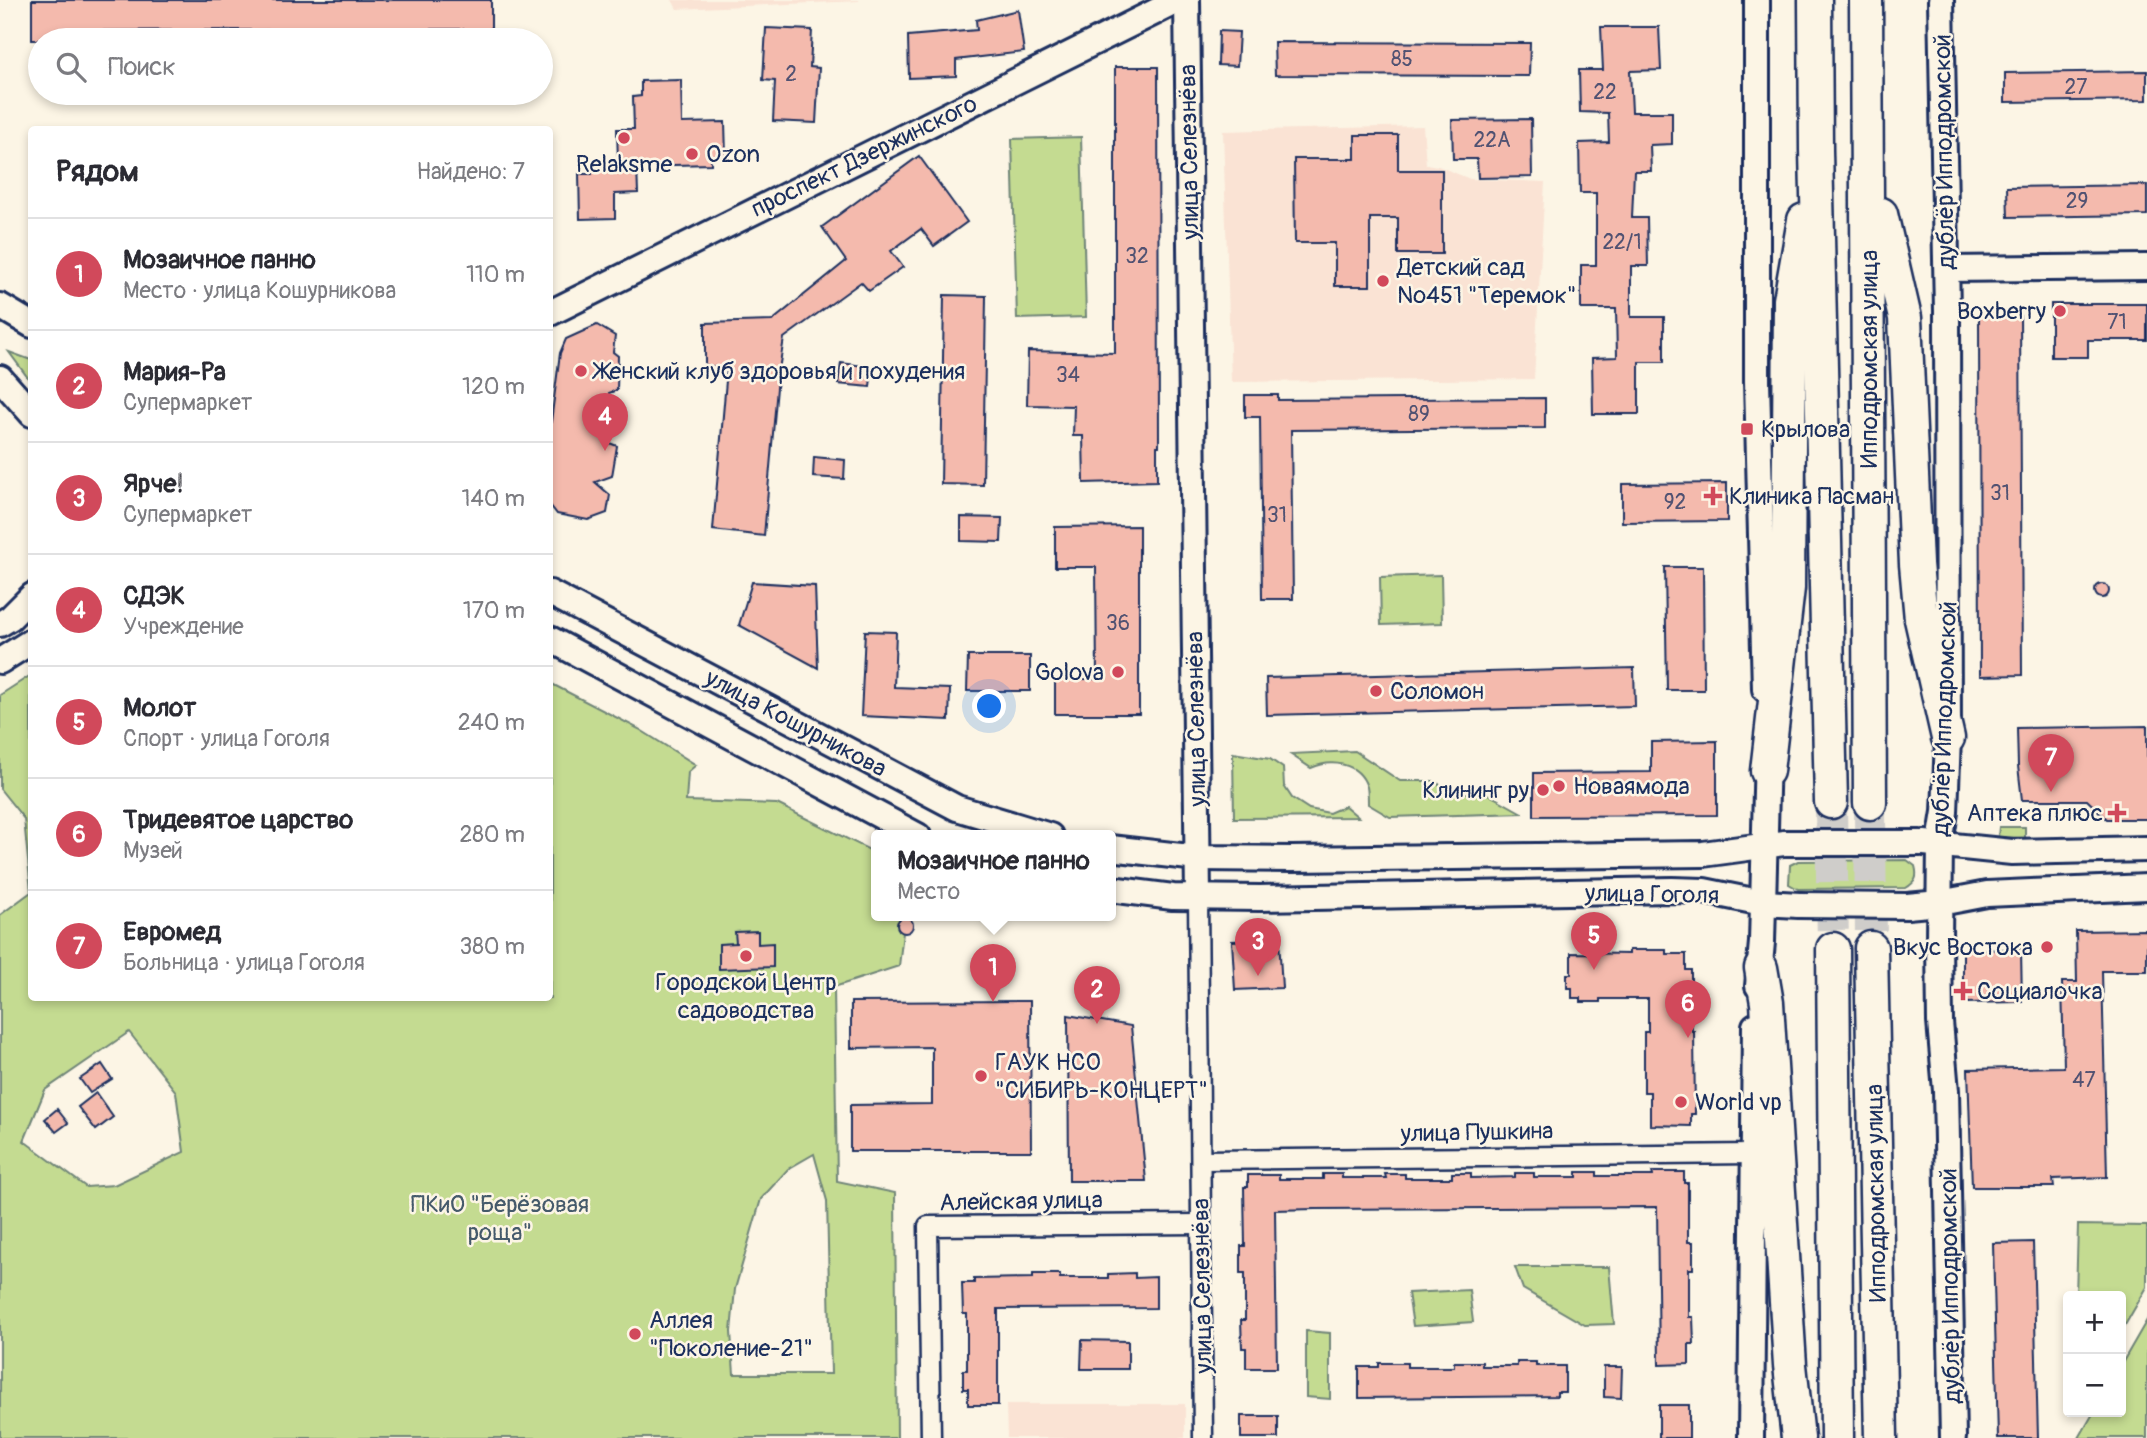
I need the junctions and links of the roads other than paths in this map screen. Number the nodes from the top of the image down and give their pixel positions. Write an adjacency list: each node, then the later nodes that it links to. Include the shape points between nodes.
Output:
1 (1179, 0): 12 (street, проспект Дзержинского)
2 (1186, 0): 32 (street, улица Селезнёва)
3 (1757, 0): 23 (street, via 1757,381)
4 (1815, 0): 7 (highway, Ипподромская улица)
5 (1866, 0): 8 (highway, Ипподромская улица)
6 (1941, 0): 10 (street, дублёр Ипподромской)
7 (1816, 150): 23 (highway, via 1790,300 1788,588); 24 (highway, Ипподромская улица)
8 (1868, 161): 22 (highway, via 1905,318 1921,620); 25 (highway, Ипподромская улица)
9 (2147, 267): 10 (street)
10 (1947, 269): 22 (street, дублёр Ипподромской)
11 (0, 306): 13 (street)
12 (553, 312)
13 (28, 323)
14 (0, 378): 15 (street)
15 (28, 410)
16 (553, 595): 27 (street, улица Кошурникова, via 957,808)
17 (28, 600): 18 (street)
18 (0, 624)
19 (553, 641): 26 (street, улица Кошурникова)
20 (28, 644): 21 (street)
21 (0, 661)
22 (1948, 738): 28 (street, дублёр Ипподромской, via 1945,812)
23 (1767, 771): 29 (street)
24 (1831, 802)
25 (1870, 803)
26 (907, 830)
27 (1030, 830)
28 (1931, 843): 29 (street, улица Гоголя, bridge); 31 (street, улица Гоголя, via 2012,852); 37 (street, дублёр Ипподромской)
29 (1766, 846): 32 (street, улица Гоголя, via 1703,854); 36 (street)
30 (1116, 849): 32 (street)
31 (2147, 849)
32 (1198, 858): 35 (street, улица Селезнёва)
33 (2147, 887): 37 (street, улица Гоголя, via 1987,894)
34 (1116, 890): 35 (street)
35 (1198, 897): 36 (street, улица Гоголя, via 1672,890 1704,891); 42 (street, улица Селезнёва)
36 (1763, 903): 37 (street, улица Гоголя, bridge); 40 (street)
37 (1940, 903): 50 (street, дублёр Ипподромской)
38 (1871, 948): 49 (highway, Ипподромская улица)
39 (1833, 949): 48 (highway, Ипподромская улица)
40 (1762, 955): 41 (street, via 1756,1001); 47 (highway)
41 (1753, 1154): 42 (street, улица Пушкина); 46 (street)
42 (1202, 1160): 43 (street, улица Селезнёва)
43 (1200, 1224): 44 (street, Алейская улица, via 928,1226); 45 (street, улица Селезнёва)
44 (931, 1438)
45 (1203, 1438)
46 (1751, 1438)
47 (1798, 1438)
48 (1837, 1438)
49 (1881, 1438)
50 (1953, 1438)

